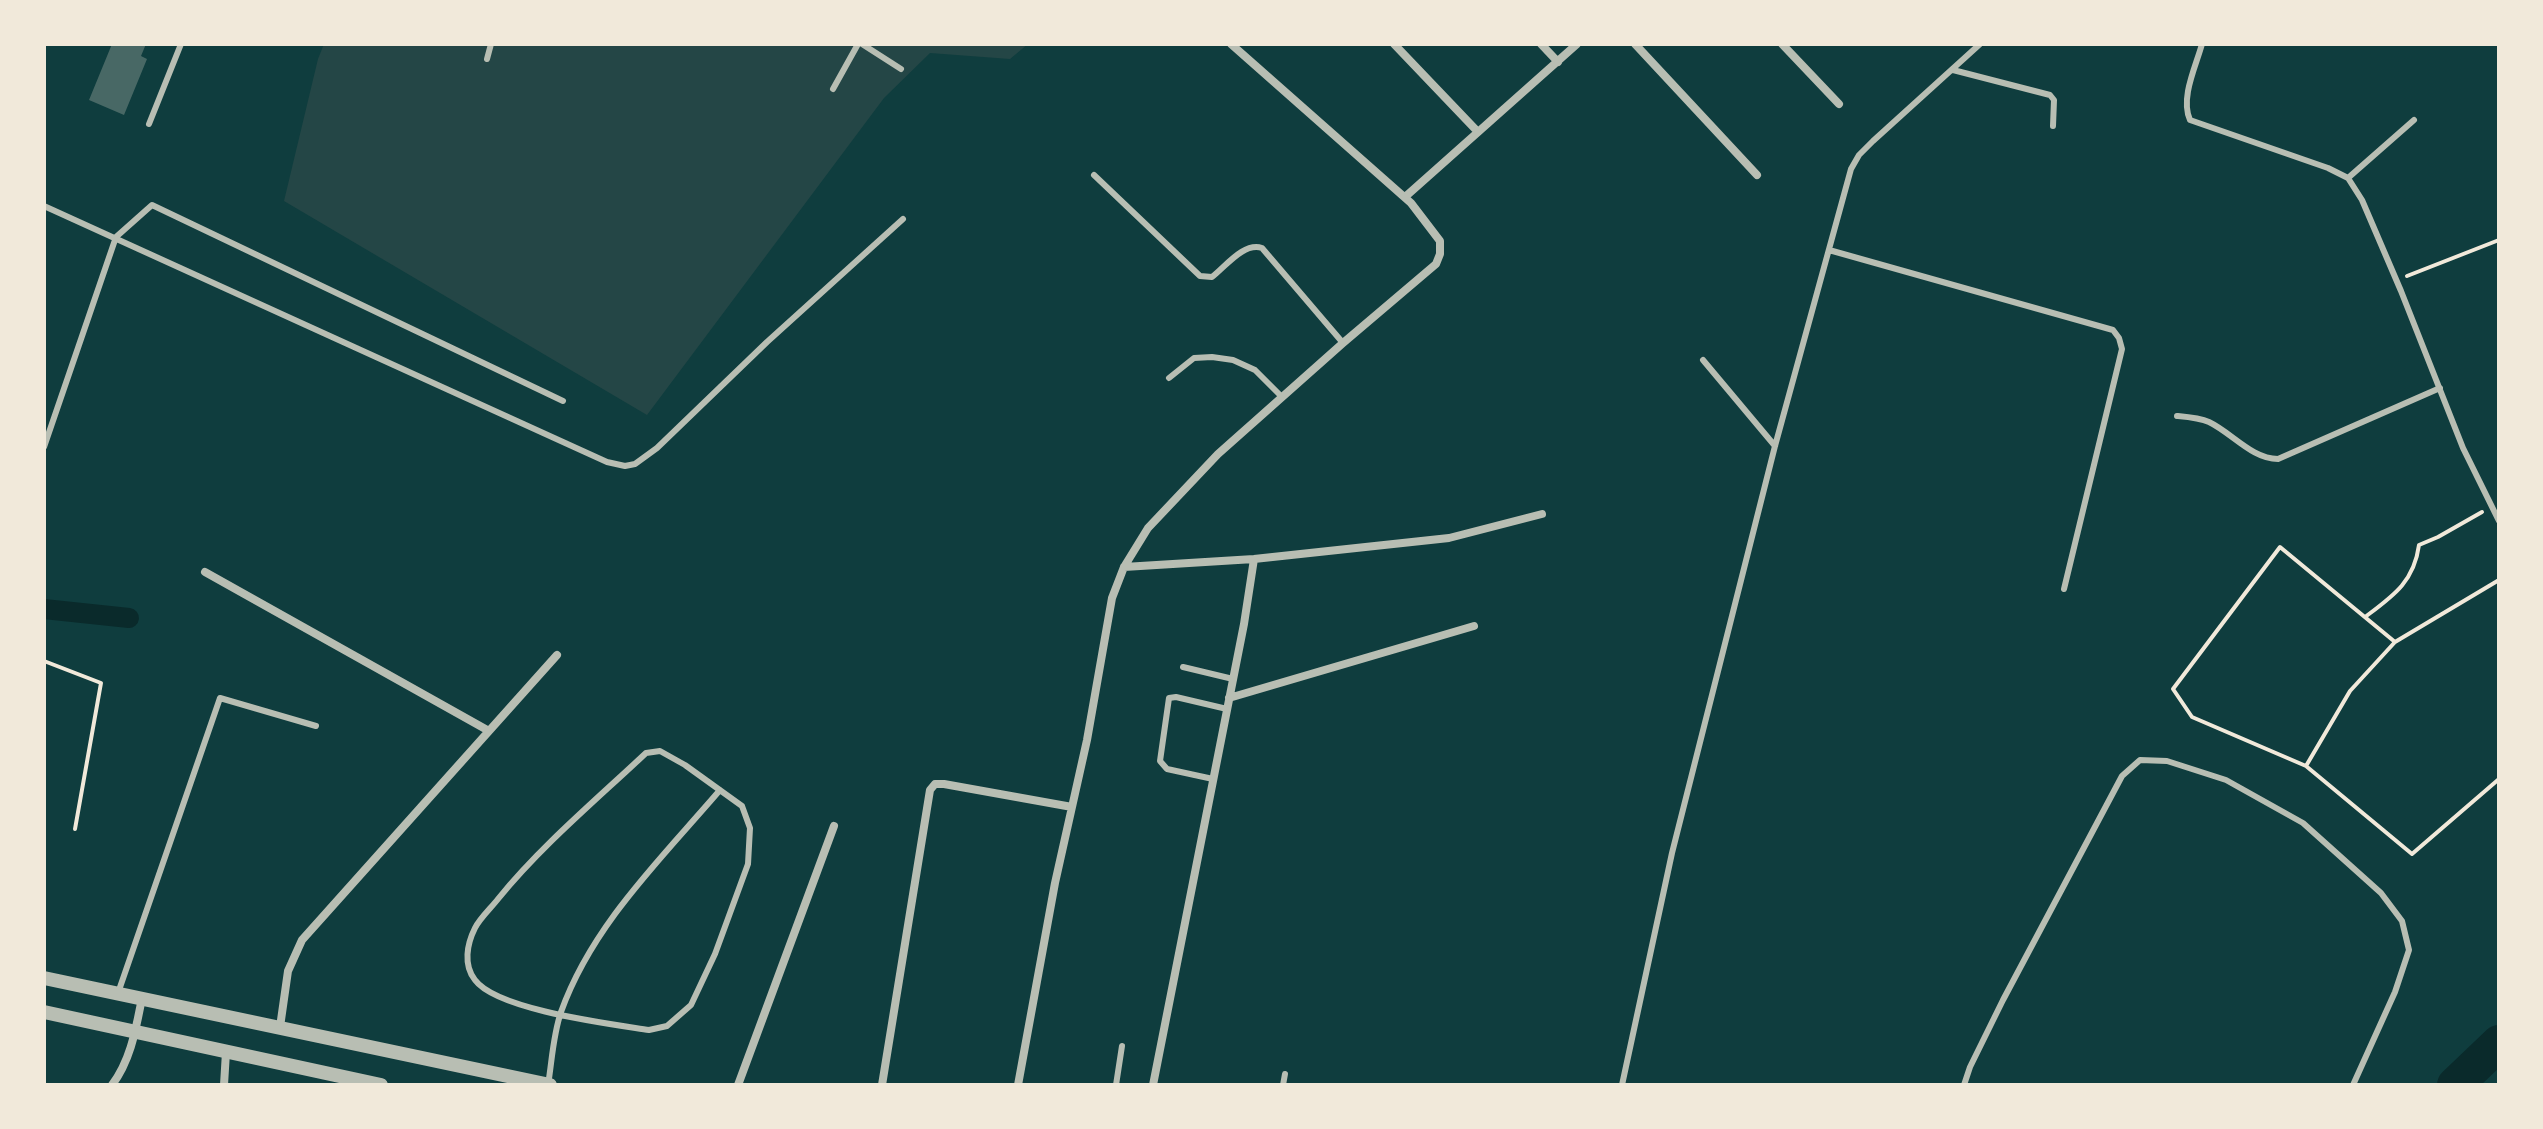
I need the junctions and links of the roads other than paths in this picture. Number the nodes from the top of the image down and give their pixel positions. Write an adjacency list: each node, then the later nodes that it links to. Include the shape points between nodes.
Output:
1 (181, 44): 19 (lane)
2 (491, 44): 12 (lane)
3 (860, 44): 14 (lane); 16 (lane)
4 (1231, 44): 25 (street)
5 (1394, 44): 21 (street)
6 (1541, 44): 13 (street)
7 (1577, 44): 13 (street)
8 (1635, 44): 23 (street)
9 (1782, 44): 17 (street)
10 (1980, 44): 15 (lane)
11 (2202, 44): 24 (lane, via 2186,101 2190,120)
12 (487, 59)
13 (1558, 62): 21 (street)
14 (901, 69)
15 (1953, 70): 20 (lane, via 2050,95); 29 (lane, via 1859,155)
16 (833, 89)
17 (1839, 104)
18 (2414, 120): 24 (lane)
19 (149, 124)
20 (2053, 126)
21 (1478, 132): 25 (street)
22 (1094, 175): 30 (lane, via 1200,276 1212,277 1246,248 1262,248)
23 (1757, 175)
24 (2348, 178): 33 (lane)
25 (1405, 197): 30 (street, via 1440,241 1436,264)
26 (44, 206): 28 (lane)
27 (903, 219): 28 (lane, via 657,448 625,466)
28 (116, 237): 35 (lane, via 152,205); 38 (lane)
29 (1829, 250): 37 (lane); 44 (lane, via 2113,330 2119,338 2122,349)
30 (1343, 343): 34 (street)
31 (1703, 360): 37 (lane)
32 (1169, 378): 34 (lane, via 1194,358 1233,360 1255,370)
33 (2440, 388): 36 (lane, via 2278,459 2258,454 2209,422); 40 (lane)
34 (1282, 397): 42 (street, via 1148,528)
35 (563, 401)
36 (2177, 416)
37 (1775, 446): 78 (lane, via 1672,853)
38 (44, 447)
39 (1542, 514): 41 (street, via 1449,538)
40 (2499, 521)
41 (1254, 559): 42 (street); 48 (street)
42 (1124, 567): 55 (street, via 1112,598)
43 (205, 572): 52 (street)
44 (2064, 589)
45 (1474, 626): 49 (street)
46 (557, 655): 52 (street)
47 (1183, 667): 48 (lane)
48 (1233, 679): 49 (street)
49 (1229, 698): 50 (street)
50 (1227, 709): 53 (street); 53 (lane, via 1169,698 1162,766)
51 (316, 726): 58 (lane, via 220,698)
52 (489, 731): 62 (street, via 302,940 288,971)
53 (1213, 779): 76 (street)
54 (720, 790): 61 (lane, via 621,905 588,953); 61 (lane, via 742,806 750,828 748,864 691,1005 667,1026 649,1030); 61 (lane, via 660,751 646,753 539,855 476,927 467,952 476,983 508,1002)
55 (1072, 807): 73 (street, via 944,784 930,790); 74 (street)
56 (834, 826): 72 (street)
57 (44, 978): 58 (street)
58 (118, 993): 59 (street)
59 (142, 998): 62 (street); 63 (street)
60 (44, 1012): 63 (street)
61 (560, 1014): 71 (lane)
62 (280, 1027): 67 (street)
63 (135, 1032): 65 (street); 68 (street)
64 (1122, 1046): 75 (lane)
65 (226, 1052): 69 (street); 70 (street)
66 (1285, 1074): 77 (lane)
67 (525, 1082): 71 (street)
68 (112, 1085)
69 (224, 1085)
70 (381, 1085)
71 (549, 1085)
72 (738, 1085)
73 (882, 1085)
74 (1018, 1085)
75 (1116, 1085)
76 (1153, 1085)
77 (1283, 1085)
78 (1622, 1085)
79 (1964, 1085): 80 (lane, via 2122,776 2140,760 2167,761 2226,780 2303,823 2381,893 2402,921 2409,950)
80 (2353, 1085)

